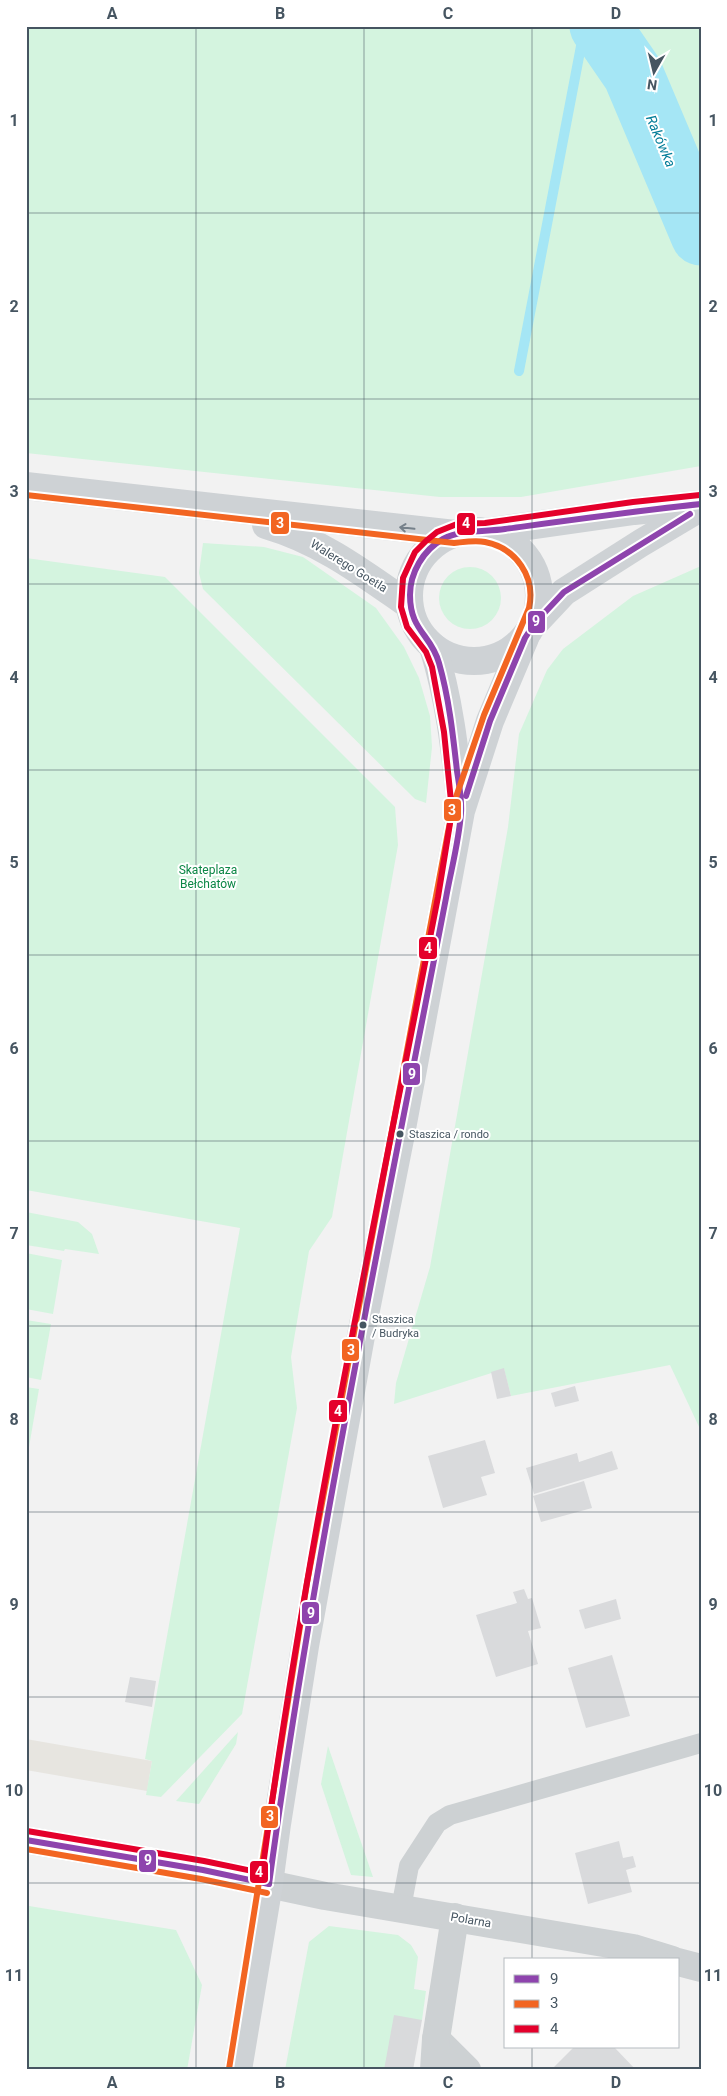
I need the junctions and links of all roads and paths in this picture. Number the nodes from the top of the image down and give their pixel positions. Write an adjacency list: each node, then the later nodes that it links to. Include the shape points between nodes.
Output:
1 (26, 486): 2 (street, Walerego Goetla)
2 (200, 506): 5 (street, Walerego Goetla, one-way to 2); 6 (street, Walerego Goetla, via 293,533 333,553)
3 (701, 506): 4 (street, via 634,511); 7 (street, via 564,592)
4 (485, 532): 5 (street); 7 (street, via 516,546 536,574 540,590 539,608)
5 (455, 534): 6 (street, via 427,551 416,567 410,585)
6 (410, 605): 8 (street, via 422,636)
7 (529, 631): 8 (street, via 509,652 491,660 451,657); 9 (street, via 490,721)
8 (433, 647): 9 (street, via 444,682)
9 (461, 811): 12 (street, via 305,1646)
10 (701, 1744): 13 (lane, via 450,1815 437,1822 409,1866)
11 (26, 1840): 12 (street, Polarna)
12 (269, 1884): 13 (street, Polarna); 19 (street)
13 (401, 1908): 14 (street, Polarna)
14 (455, 1917): 15 (street, Polarna, via 633,1948); 18 (street)
15 (666, 1958)
16 (680, 1963): 17 (street)
17 (701, 1968)
18 (436, 2039): 20 (street); 21 (street)
19 (238, 2070)
20 (434, 2070)
21 (467, 2070)

